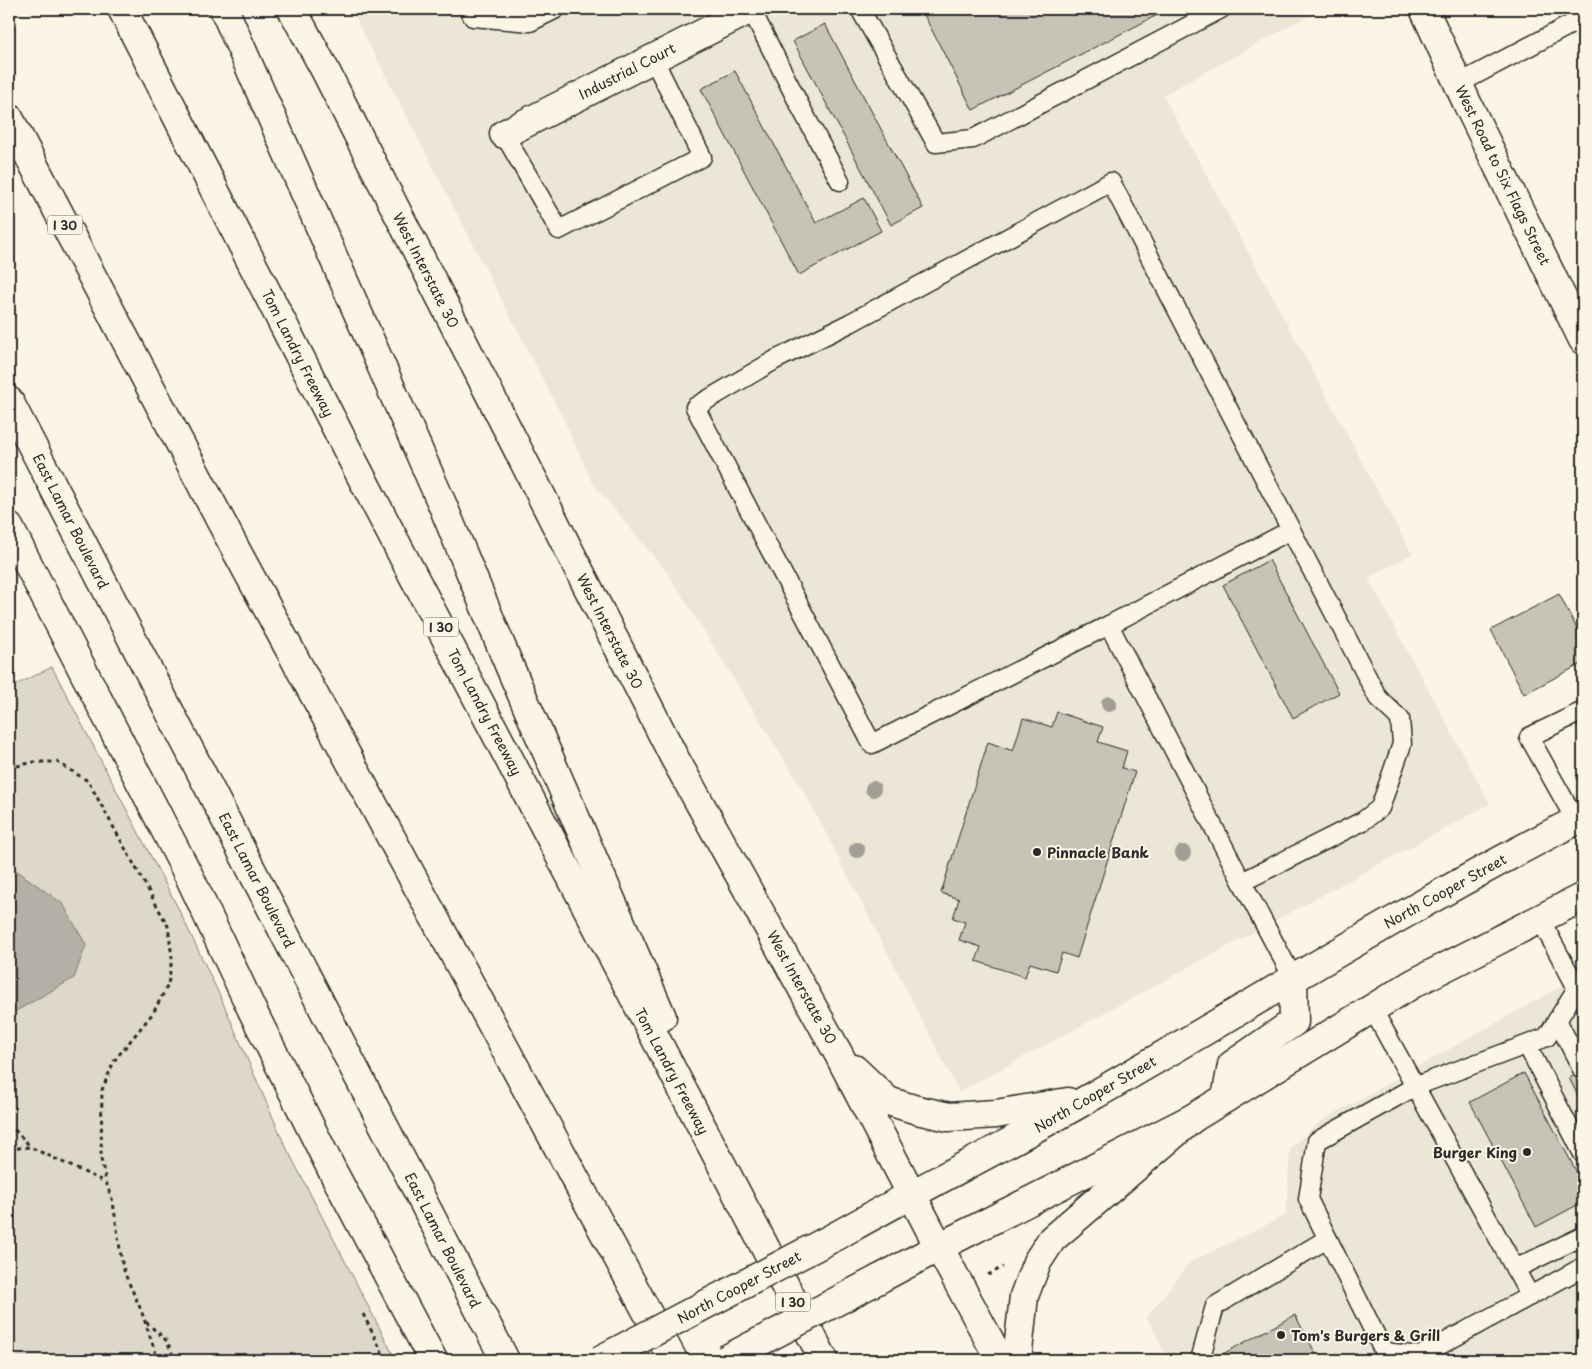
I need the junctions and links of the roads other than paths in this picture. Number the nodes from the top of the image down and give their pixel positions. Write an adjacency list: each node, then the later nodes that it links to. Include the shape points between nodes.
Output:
1 (122, 9): 43 (main road, Tom Landry Freeway / I 30)
2 (224, 9): 43 (main road, via 424,462)
3 (292, 9): 33 (main road, West Interstate 30, via 673,756)
4 (468, 9): 5 (lane, via 473,17 530,22)
5 (556, 9)
6 (751, 9): 11 (main road, Industrial Court); 16 (lane)
7 (860, 9): 8 (lane, via 936,143 973,139)
8 (1221, 9)
9 (1424, 9): 12 (main road, West Road to Six Flags Street)
10 (1577, 16): 12 (lane)
11 (653, 58): 14 (main road, Industrial Court); 14 (lane, via 702,157 567,226 559,230)
12 (1458, 84): 18 (main road, West Road to Six Flags Street)
13 (9, 118): 17 (main road, I 30)
14 (504, 134)
15 (9, 159): 17 (main road)
16 (840, 180)
17 (121, 333): 52 (main road, I 30)
18 (1583, 340)
19 (9, 401): 50 (main road, East Lamar Boulevard)
20 (9, 527): 49 (main road, via 190,878 331,1168)
21 (1291, 530): 22 (lane); 22 (lane, via 1111,182 850,324 775,360 695,407 872,744); 25 (lane, via 1378,698 1400,719 1402,744 1380,808 1363,821)
22 (1109, 625): 25 (lane)
23 (1583, 710): 24 (lane, via 1529,737)
24 (1580, 819): 28 (main road, North Cooper Street)
25 (1242, 882): 28 (lane)
26 (1583, 897): 27 (main road)
27 (1540, 919): 29 (lane); 30 (main road)
28 (1293, 978): 36 (main road, North Cooper Street); 37 (main road, via 1294,1022 1232,1064)
29 (1581, 989): 31 (lane)
30 (1372, 1008): 35 (lane); 37 (main road)
31 (1557, 1020): 32 (lane, via 1547,1037); 34 (lane)
32 (1527, 1045): 35 (lane); 39 (lane)
33 (838, 1053): 36 (main road, via 888,1101 949,1117 996,1114); 40 (main road, West Interstate 30)
34 (1583, 1071)
35 (1416, 1086): 42 (lane, via 1318,1142 1308,1199); 46 (lane)
36 (1089, 1098): 40 (main road, North Cooper Street)
37 (1226, 1098): 38 (main road)
38 (1194, 1118): 44 (main road); 56 (main road, via 1052,1239 1036,1262 1024,1296)
39 (1583, 1154)
40 (911, 1193): 44 (main road, West Interstate 30); 51 (main road, North Cooper Street, bridge)
41 (1583, 1236): 46 (lane)
42 (1327, 1239): 48 (lane, via 1384,1352); 57 (lane, via 1215,1306)
43 (762, 1245): 54 (main road, Tom Landry Freeway / I 30)
44 (939, 1247): 53 (main road, bridge); 55 (main road, West Interstate 30)
45 (1583, 1267): 47 (lane)
46 (1515, 1269): 47 (lane)
47 (1530, 1296): 48 (lane)
48 (1416, 1358)
49 (433, 1360)
50 (505, 1360)
51 (600, 1360)
52 (673, 1360)
53 (725, 1360)
54 (824, 1360)
55 (1000, 1360)
56 (1017, 1360)
57 (1200, 1360)

